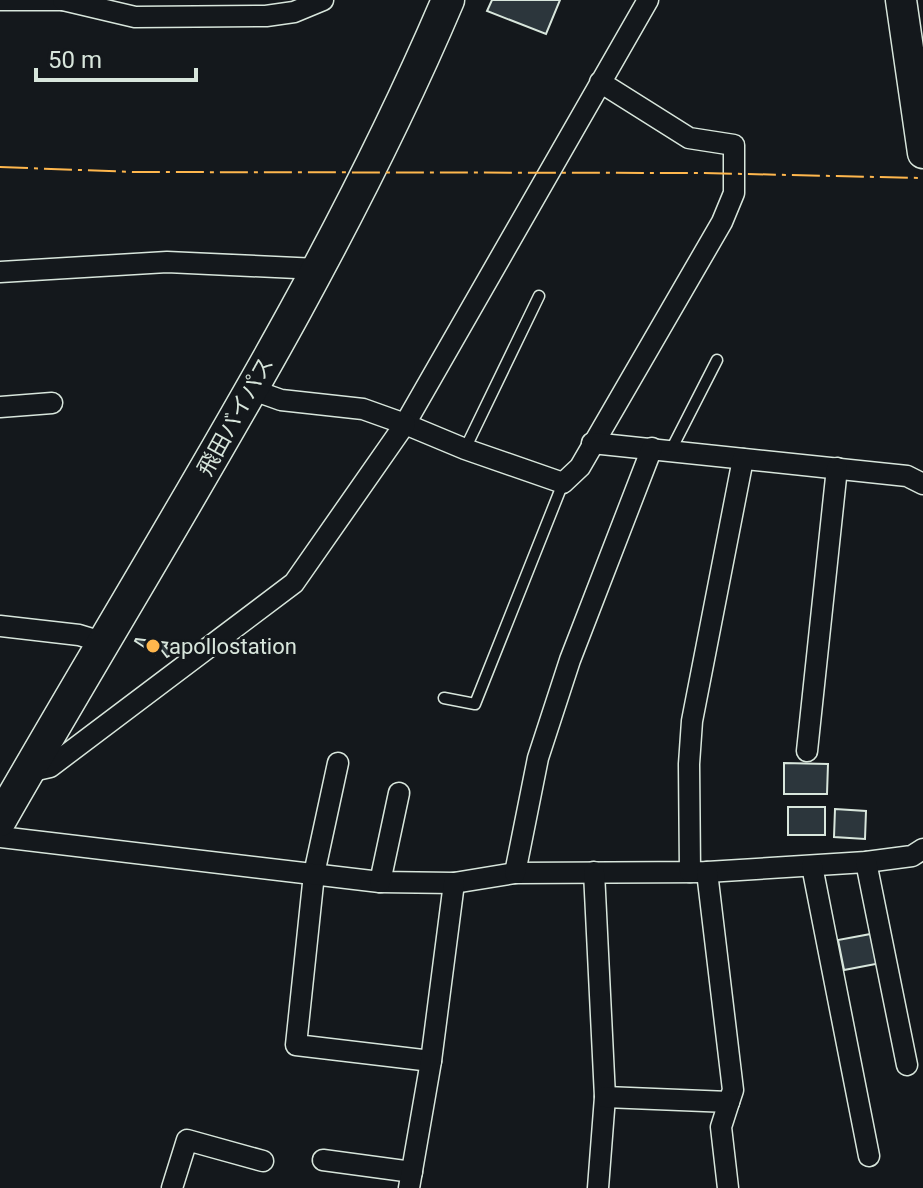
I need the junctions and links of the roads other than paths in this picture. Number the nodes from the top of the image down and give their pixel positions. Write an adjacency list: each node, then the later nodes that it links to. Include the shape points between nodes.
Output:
1 (0, 0): 2 (street)
2 (63, 0): 7 (street)
3 (323, 0): 7 (street, via 266,16)
4 (448, 0): 11 (highway, 飛田バイパス)
5 (648, 0): 9 (street)
6 (901, 0): 8 (main road)
7 (134, 8)
8 (916, 52): 10 (main road)
9 (600, 82): 18 (street); 19 (street, via 689,138 734,145 734,193)
10 (923, 153)
11 (318, 269): 12 (street, via 167,262); 15 (highway, 飛田バイパス)
12 (0, 272)
13 (539, 296): 20 (lane)
14 (717, 360): 21 (lane)
15 (250, 389): 18 (street, via 281,400 363,409); 27 (highway, 飛田バイパス)
16 (52, 403): 17 (street)
17 (0, 407)
18 (405, 424): 20 (street); 31 (street, via 294,583 50,767)
19 (592, 443): 21 (street); 24 (street, via 580,467)
20 (465, 449): 24 (street)
21 (662, 449): 22 (street); 40 (street, via 570,660 538,758)
22 (743, 459): 23 (street); 39 (street, via 692,721 689,764)
23 (837, 468): 25 (street, via 907,476); 29 (street)
24 (563, 483): 28 (lane, via 475,704)
25 (923, 484)
26 (0, 626): 27 (street)
27 (102, 642): 31 (highway, 飛田バイパス)
28 (444, 698)
29 (807, 751)
30 (338, 763): 41 (street)
31 (28, 772): 33 (highway, 飛田バイパス)
32 (399, 793): 42 (street)
33 (0, 819)
34 (0, 837): 41 (street)
35 (923, 849): 36 (street, via 912,856)
36 (866, 862): 37 (street); 45 (street)
37 (812, 866): 39 (street); 48 (street)
38 (594, 872): 39 (street); 40 (street); 46 (street)
39 (699, 872): 47 (street, via 733,1090)
40 (515, 873): 43 (street)
41 (314, 874): 42 (street); 44 (street, via 296,1045)
42 (380, 882): 43 (street)
43 (454, 883): 44 (street)
44 (431, 1061): 51 (street)
45 (907, 1065)
46 (605, 1097): 47 (street); 53 (street)
47 (729, 1102): 54 (street, via 721,1127)
48 (869, 1156)
49 (323, 1160): 51 (street)
50 (263, 1161): 52 (street, via 187,1140)
51 (411, 1180)
52 (172, 1188)
53 (598, 1188)
54 (728, 1188)

